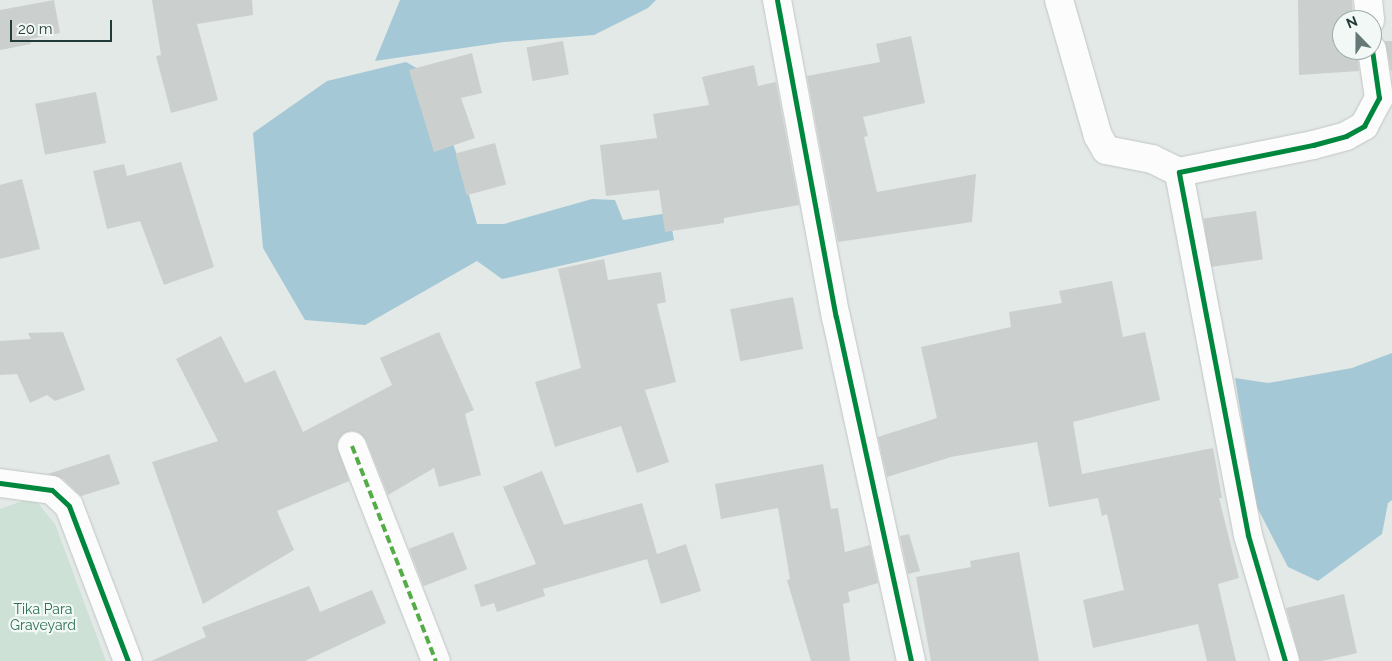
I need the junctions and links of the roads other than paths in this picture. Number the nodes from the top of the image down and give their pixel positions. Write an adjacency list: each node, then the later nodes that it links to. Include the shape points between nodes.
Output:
1 (777, 0): 9 (street, via 836,316)
2 (1059, 0): 4 (street, via 1098,136 1106,150 1152,160)
3 (1373, 60): 4 (street, via 1379,98 1364,126 1346,136 1313,145)
4 (1179, 172): 10 (street, via 1248,535)
5 (352, 446): 8 (street)
6 (0, 483): 7 (street, via 52,490 69,506)
7 (128, 661)
8 (436, 661)
9 (910, 661)
10 (1285, 661)

